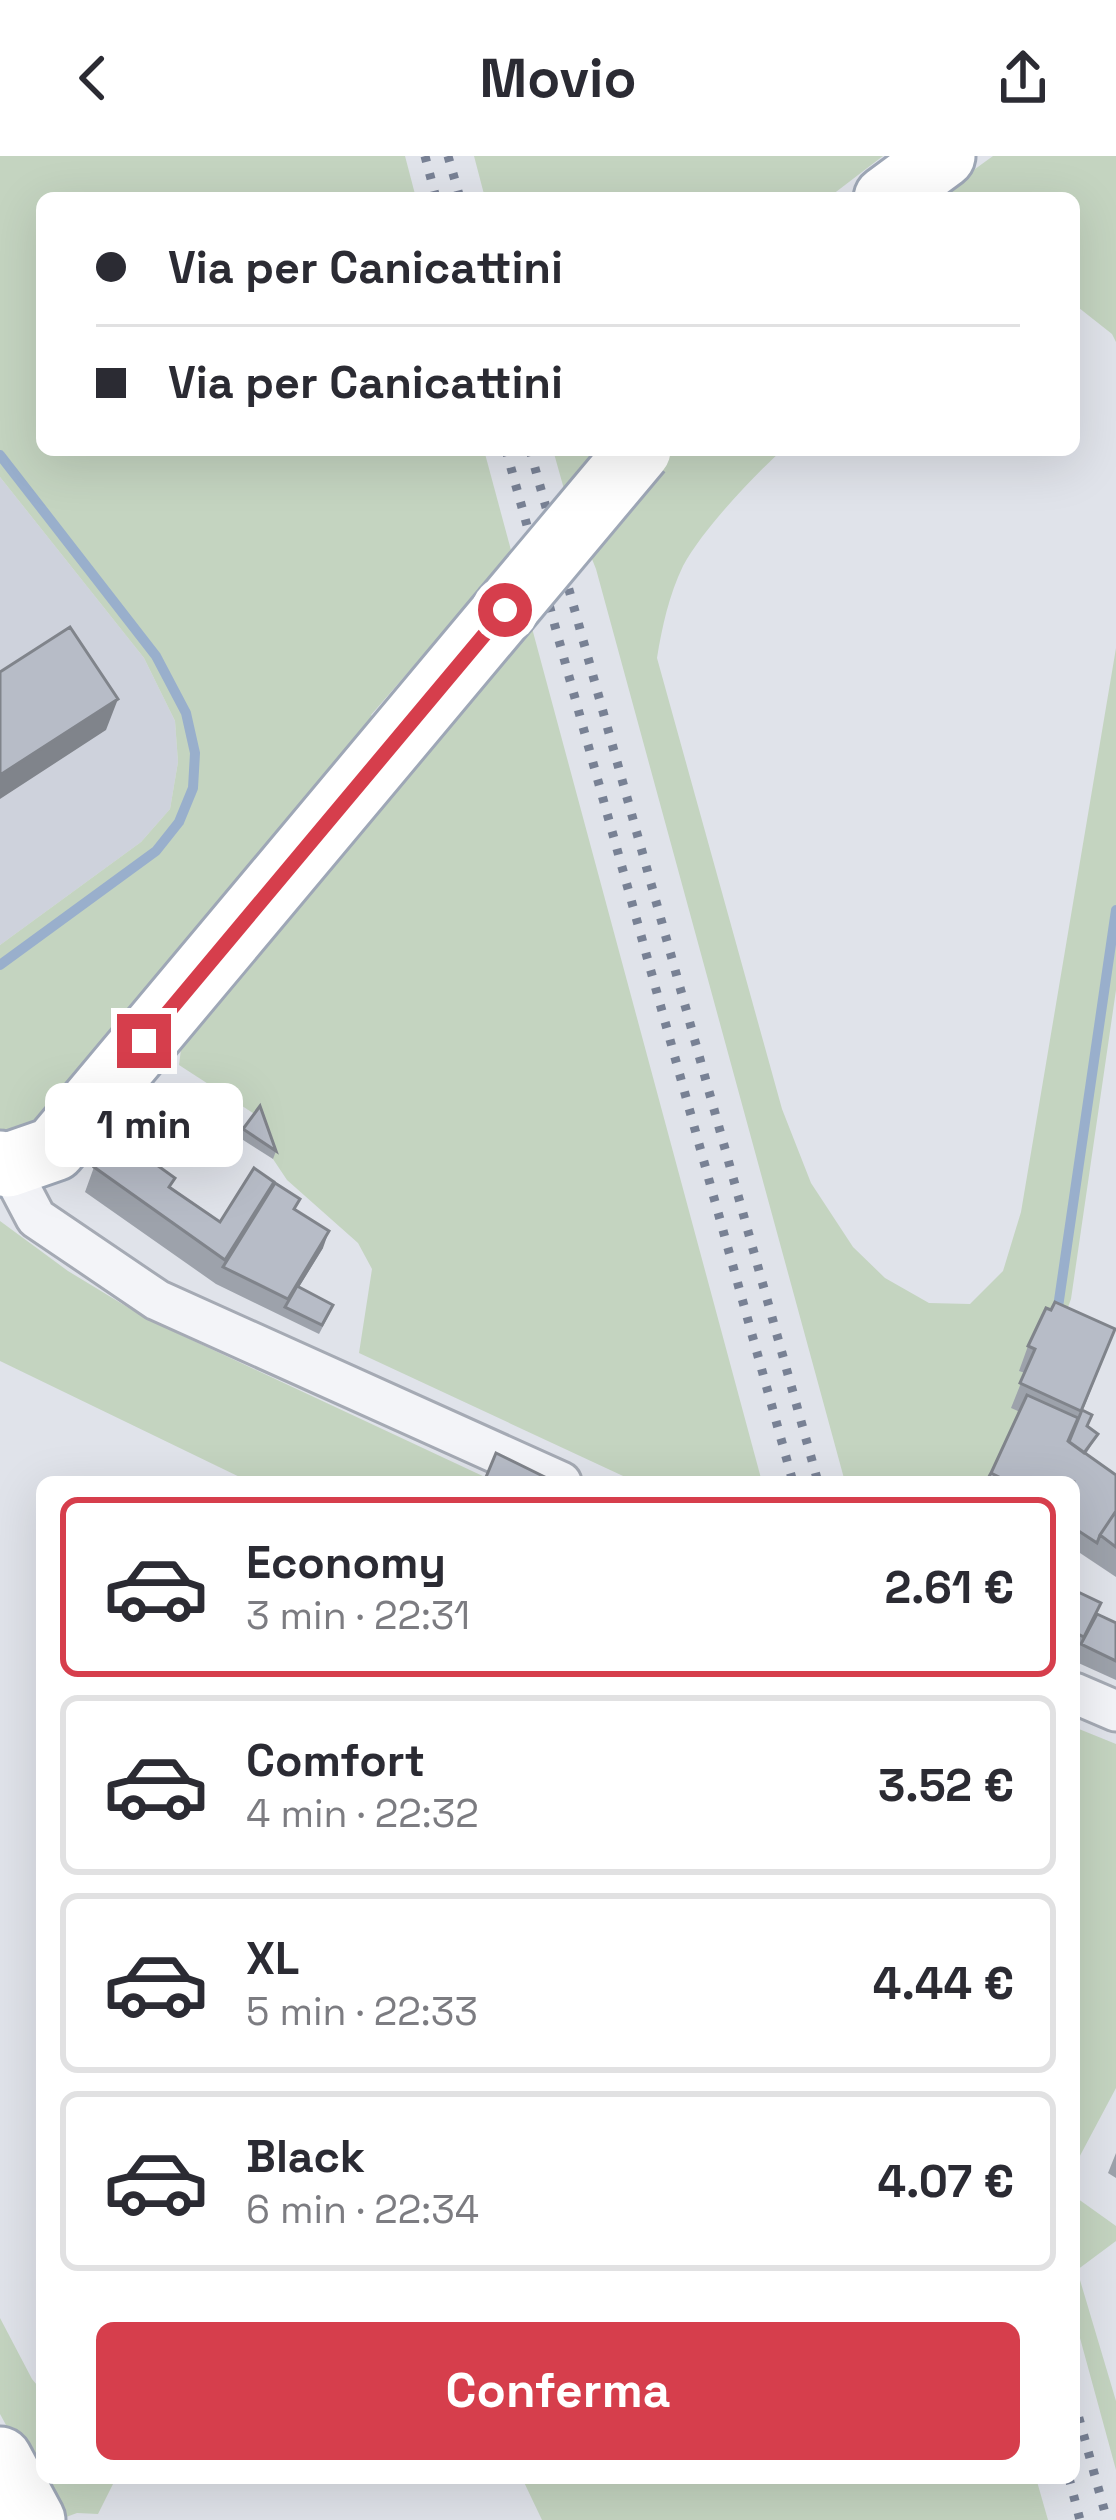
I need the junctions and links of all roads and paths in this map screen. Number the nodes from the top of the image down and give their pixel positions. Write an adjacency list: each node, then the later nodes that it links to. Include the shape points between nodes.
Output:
1 (943, 156): 2 (main road)
2 (894, 192)
3 (634, 456): 4 (main road, bridge, via 54,1149)
4 (4, 1164): 5 (street, via 37,1218 158,1300)
5 (547, 1476)
6 (1080, 1696): 7 (street)
7 (1116, 1711)
8 (0, 2458): 9 (main road)
9 (33, 2520)

